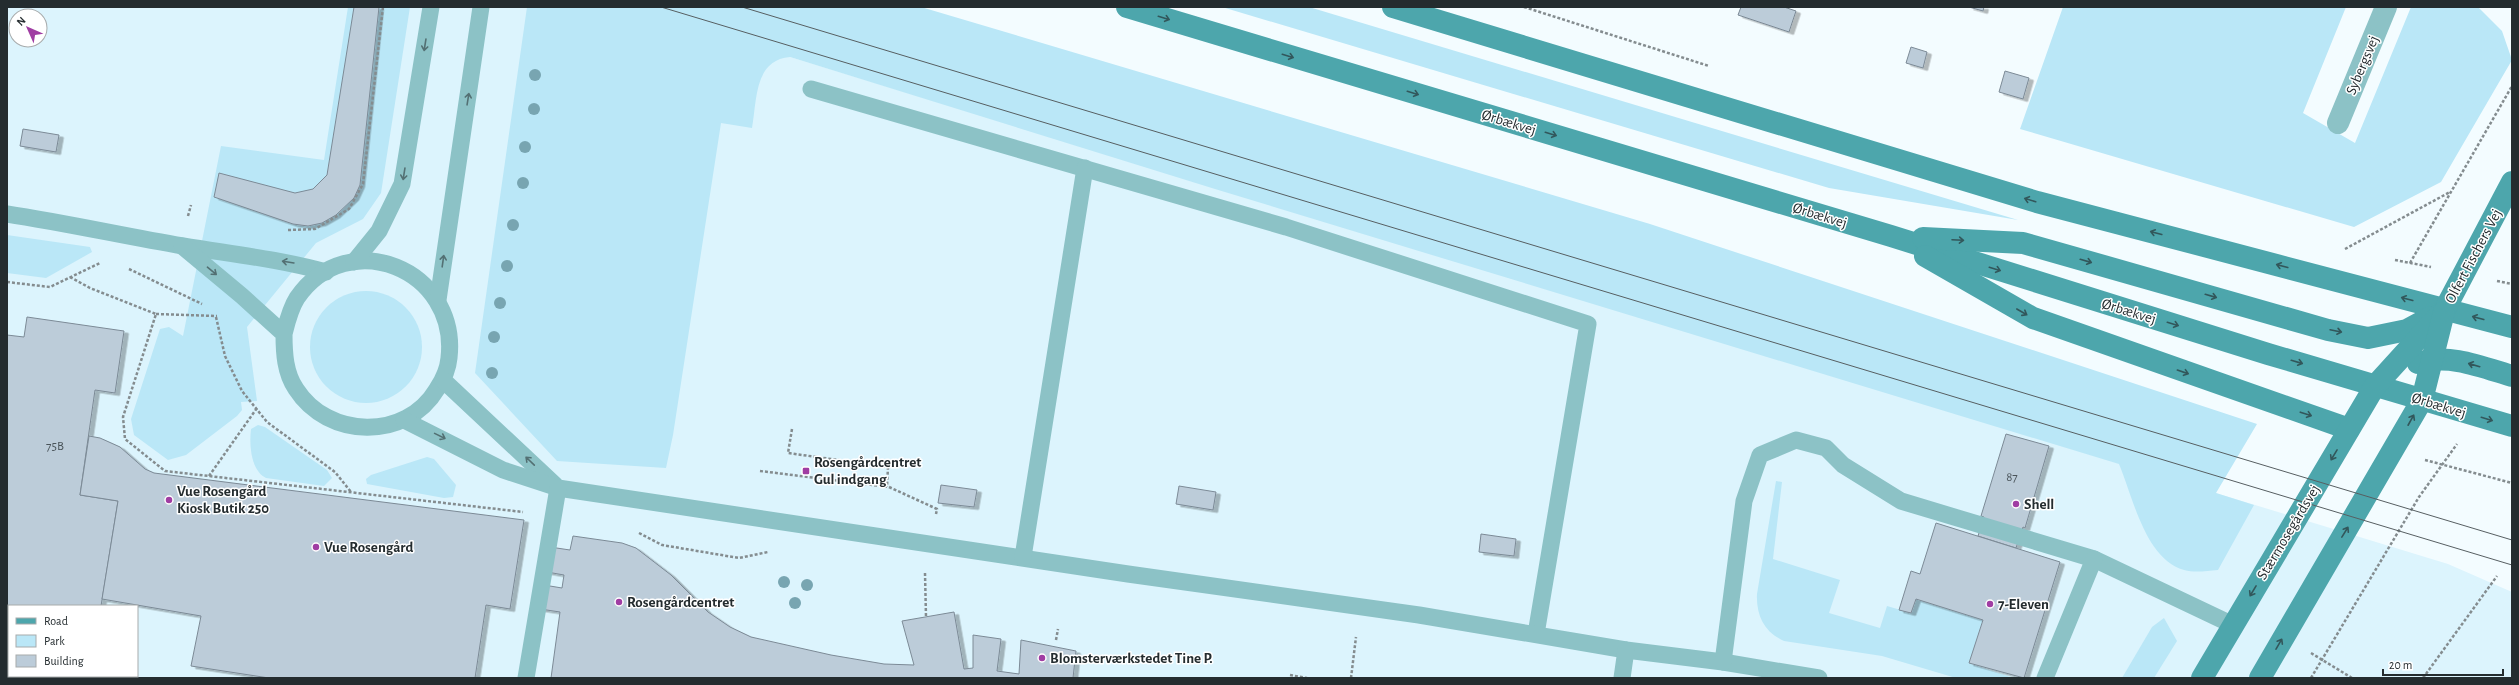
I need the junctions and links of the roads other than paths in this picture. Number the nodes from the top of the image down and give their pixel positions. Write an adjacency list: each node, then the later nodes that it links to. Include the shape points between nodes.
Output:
1 (431, 7): 13 (lane, one-way to 13, via 402,184 379,231)
2 (482, 7): 15 (lane, one-way to 2)
3 (1126, 7): 11 (main road, Ørbækvej, one-way to 11)
4 (1393, 7): 16 (main road, one-way to 4, via 2037,202)
5 (2386, 7): 7 (street, Sybergsvej)
6 (811, 89): 8 (lane)
7 (2338, 123)
8 (1085, 168): 28 (lane); 31 (lane, via 1286,227 1588,324)
9 (2512, 182): 16 (main road, Olfert Fischers Vej)
10 (7, 214): 12 (lane)
11 (1891, 236): 16 (main road, one-way to 16, via 2023,243 2328,330 2368,338 2407,330); 22 (main road, Ørbækvej, one-way to 22); 26 (main road, one-way to 26, via 2033,318)
12 (182, 246): 14 (lane, one-way to 12, via 293,263); 18 (lane, one-way to 18)
13 (354, 262): 14 (lane); 15 (lane, via 374,261 393,265 425,284)
14 (326, 272): 18 (lane, via 310,283 297,298 288,315)
15 (438, 300): 21 (lane, via 447,319 450,339 449,360)
16 (2445, 309): 17 (main road, one-way to 16); 19 (main road); 22 (main road)
17 (2512, 327)
18 (284, 334): 24 (lane, via 288,372 295,389 307,404 343,425 384,427)
19 (2432, 358): 20 (main road, one-way to 19, via 2458,360); 22 (main road, via 2402,368); 23 (main road)
20 (2512, 376)
21 (443, 380): 24 (lane, via 420,410); 27 (lane, one-way to 21)
22 (2375, 386): 23 (main road, Ørbækvej); 26 (main road, Stærmosegårdsvej)
23 (2422, 400): 25 (main road, Ørbækvej, one-way to 25); 39 (main road, one-way to 23)
24 (404, 420): 27 (lane, one-way to 27, via 503,470)
25 (2512, 426)
26 (2349, 429): 30 (main road, Stærmosegårdsvej, one-way to 30)
27 (558, 488): 28 (lane); 34 (lane)
28 (1023, 557): 31 (lane)
29 (2094, 559): 30 (lane); 33 (lane, via 1901,501 1843,465 1826,448 1796,440 1760,455 1744,501); 37 (lane)
30 (2233, 625): 38 (main road, Stærmosegårdsvej)
31 (1536, 634): 32 (lane)
32 (1626, 650): 33 (lane); 35 (lane)
33 (1723, 662): 36 (lane)
34 (526, 678)
35 (1622, 678)
36 (1819, 678)
37 (2045, 678)
38 (2202, 678)
39 (2260, 678)

